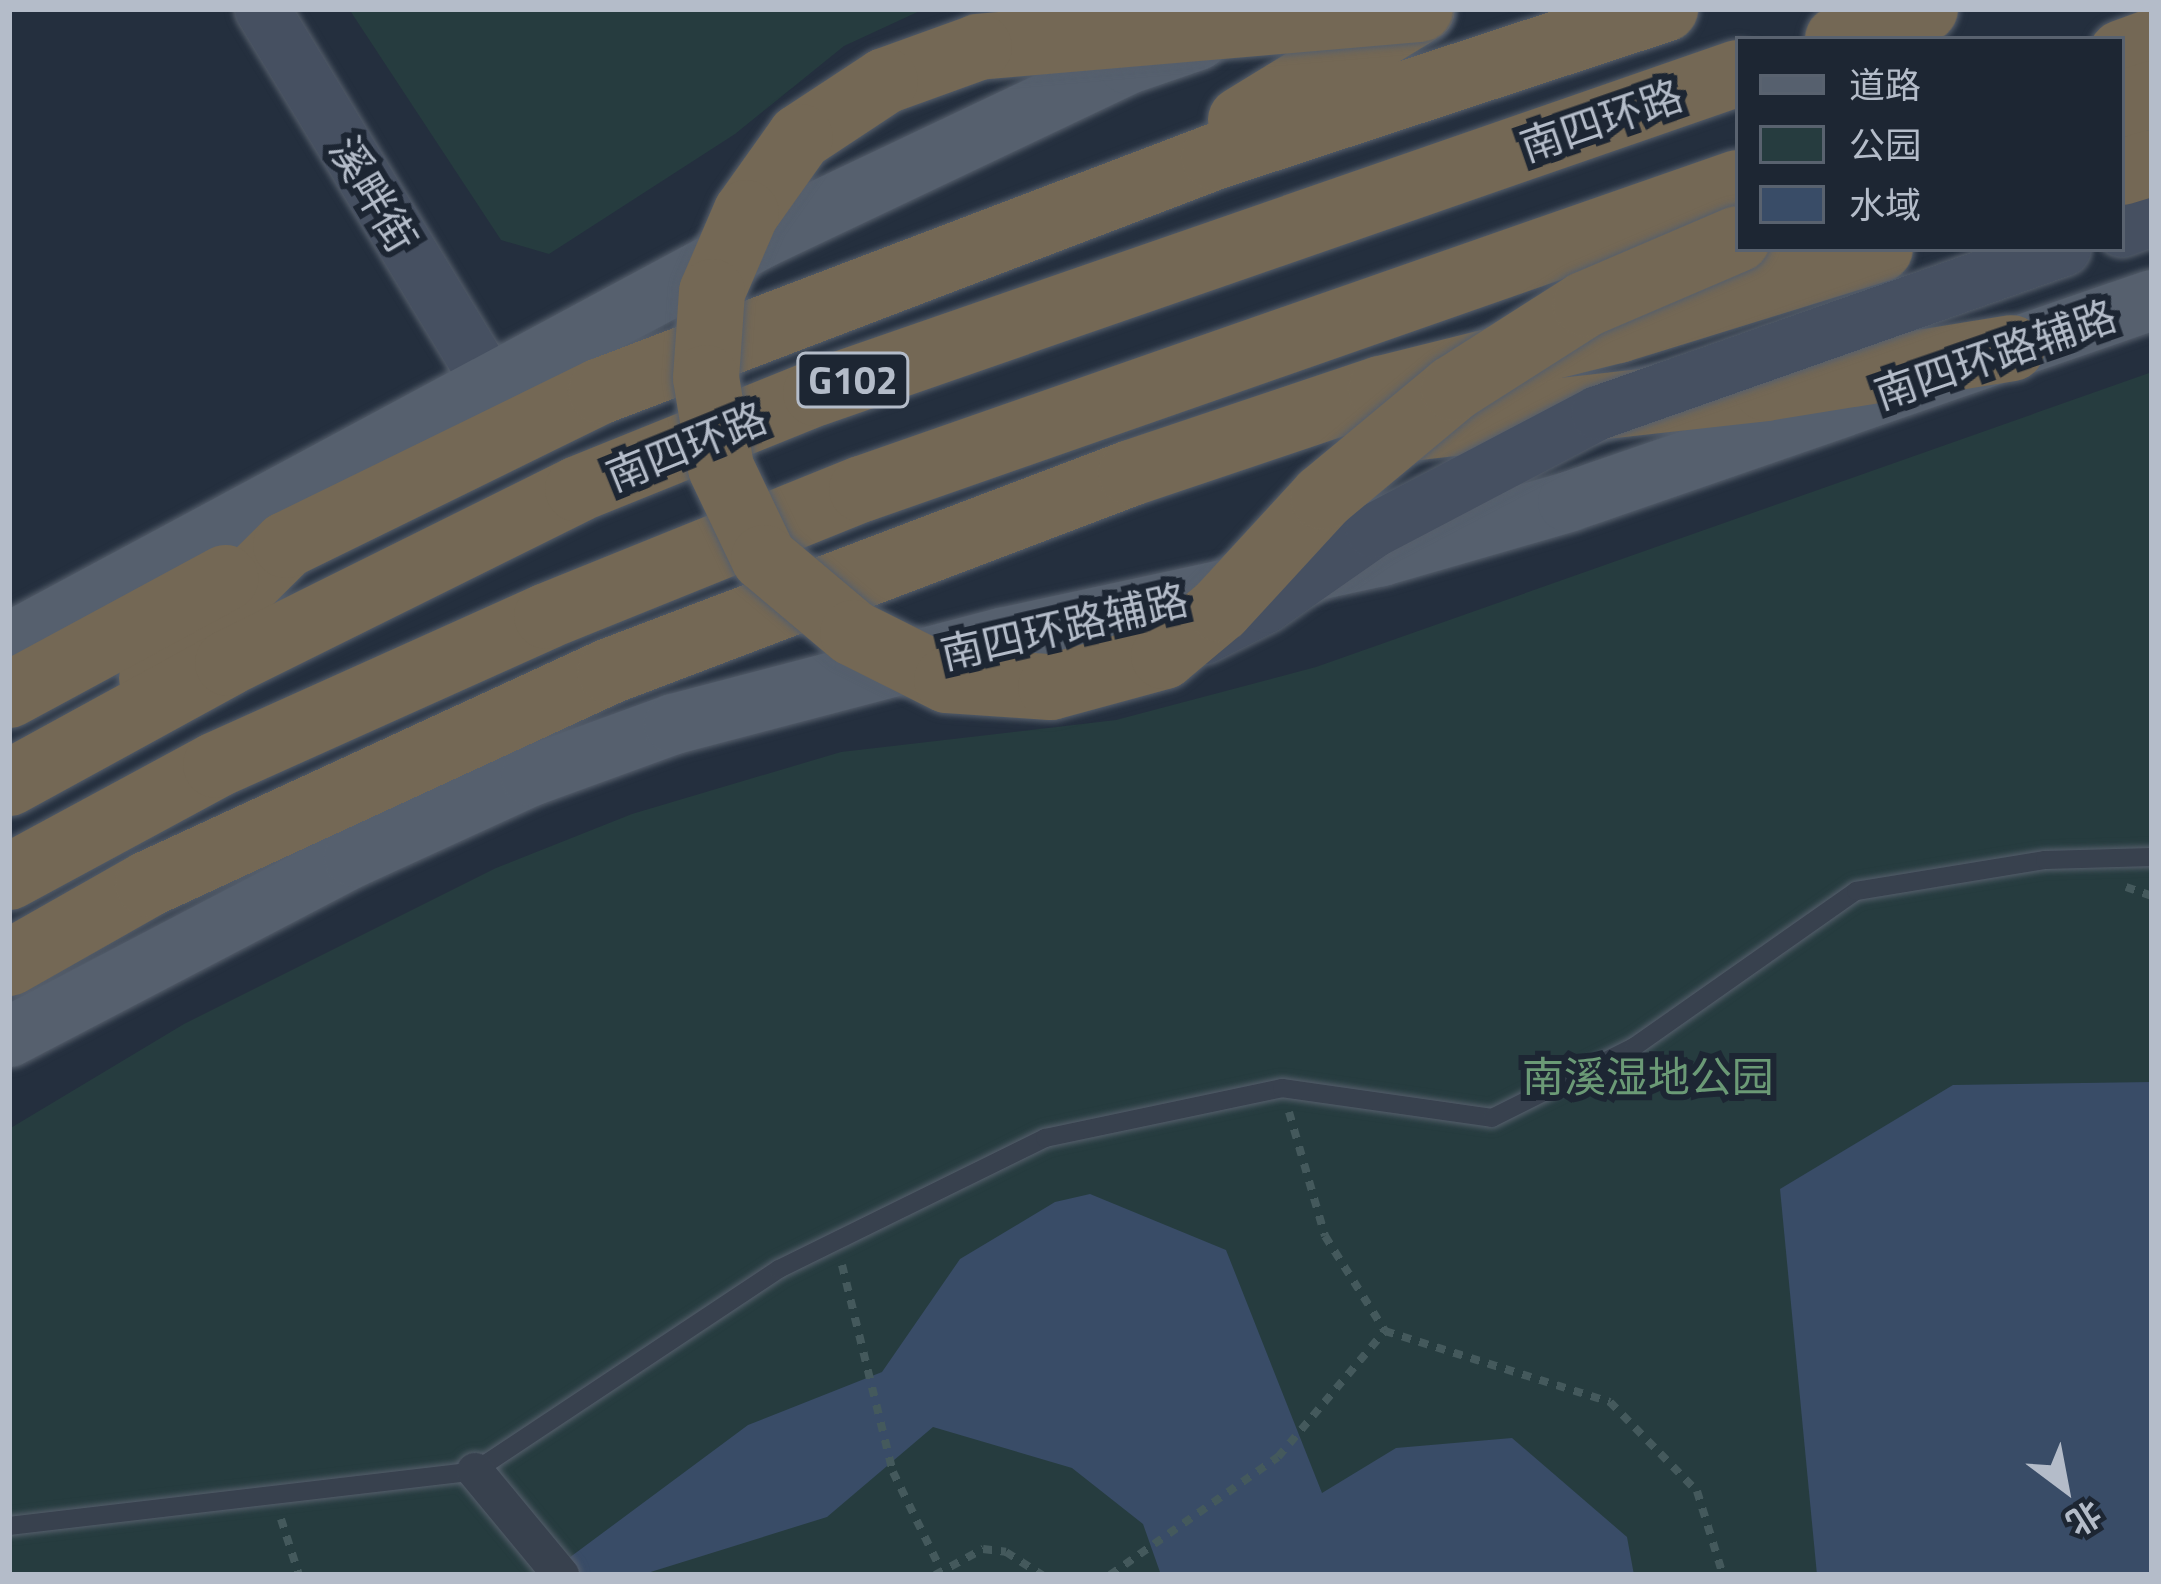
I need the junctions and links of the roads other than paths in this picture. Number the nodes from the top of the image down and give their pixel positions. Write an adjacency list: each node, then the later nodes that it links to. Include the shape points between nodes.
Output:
1 (262, 9): 15 (street, 溪畔街)
2 (1289, 9): 15 (main road, via 1128,64)
3 (1421, 9): 9 (highway, via 1266,107); 19 (highway, bridge, via 979,47 886,80 800,137 746,213 712,292 706,378 722,468 764,558 853,633 947,680 1051,687)
4 (1665, 9): 9 (highway)
5 (1925, 9): 6 (highway)
6 (1847, 36)
7 (1735, 74): 22 (highway, 南四环路 / G102, via 752,419 578,489)
8 (1735, 184): 20 (highway, G102, via 862,489)
9 (1067, 211): 17 (highway, via 601,391)
10 (1735, 240): 19 (highway, bridge, via 1586,304 1454,388 1324,497 1220,609)
11 (1870, 252): 16 (highway, via 1618,329 1381,389)
12 (2055, 252): 19 (street, bridge, via 1598,413 1372,531 1266,606)
13 (2152, 300): 14 (main road, 南四环路辅路)
14 (2012, 348): 16 (highway, via 1766,388 1489,413 1278,448); 28 (main road, 南四环路辅路, via 1568,502 1381,556 1023,633 674,724 531,776 354,857)
15 (487, 379): 18 (main road)
16 (1023, 514): 25 (highway, via 610,671)
17 (286, 545): 21 (highway); 22 (highway)
18 (9, 643)
19 (1164, 656)
20 (444, 662): 25 (highway); 26 (highway, G102, via 215,765)
21 (9, 695)
22 (88, 740): 23 (highway, 南四环路 / G102)
23 (9, 783)
24 (2152, 857): 29 (lane, via 2045,860 1856,891 1634,1047 1492,1118 1282,1088 1045,1138 779,1269)
25 (176, 871): 27 (highway)
26 (9, 877)
27 (9, 963)
28 (9, 1036)
29 (475, 1471): 30 (lane); 31 (street)
30 (9, 1526)
31 (561, 1575)

